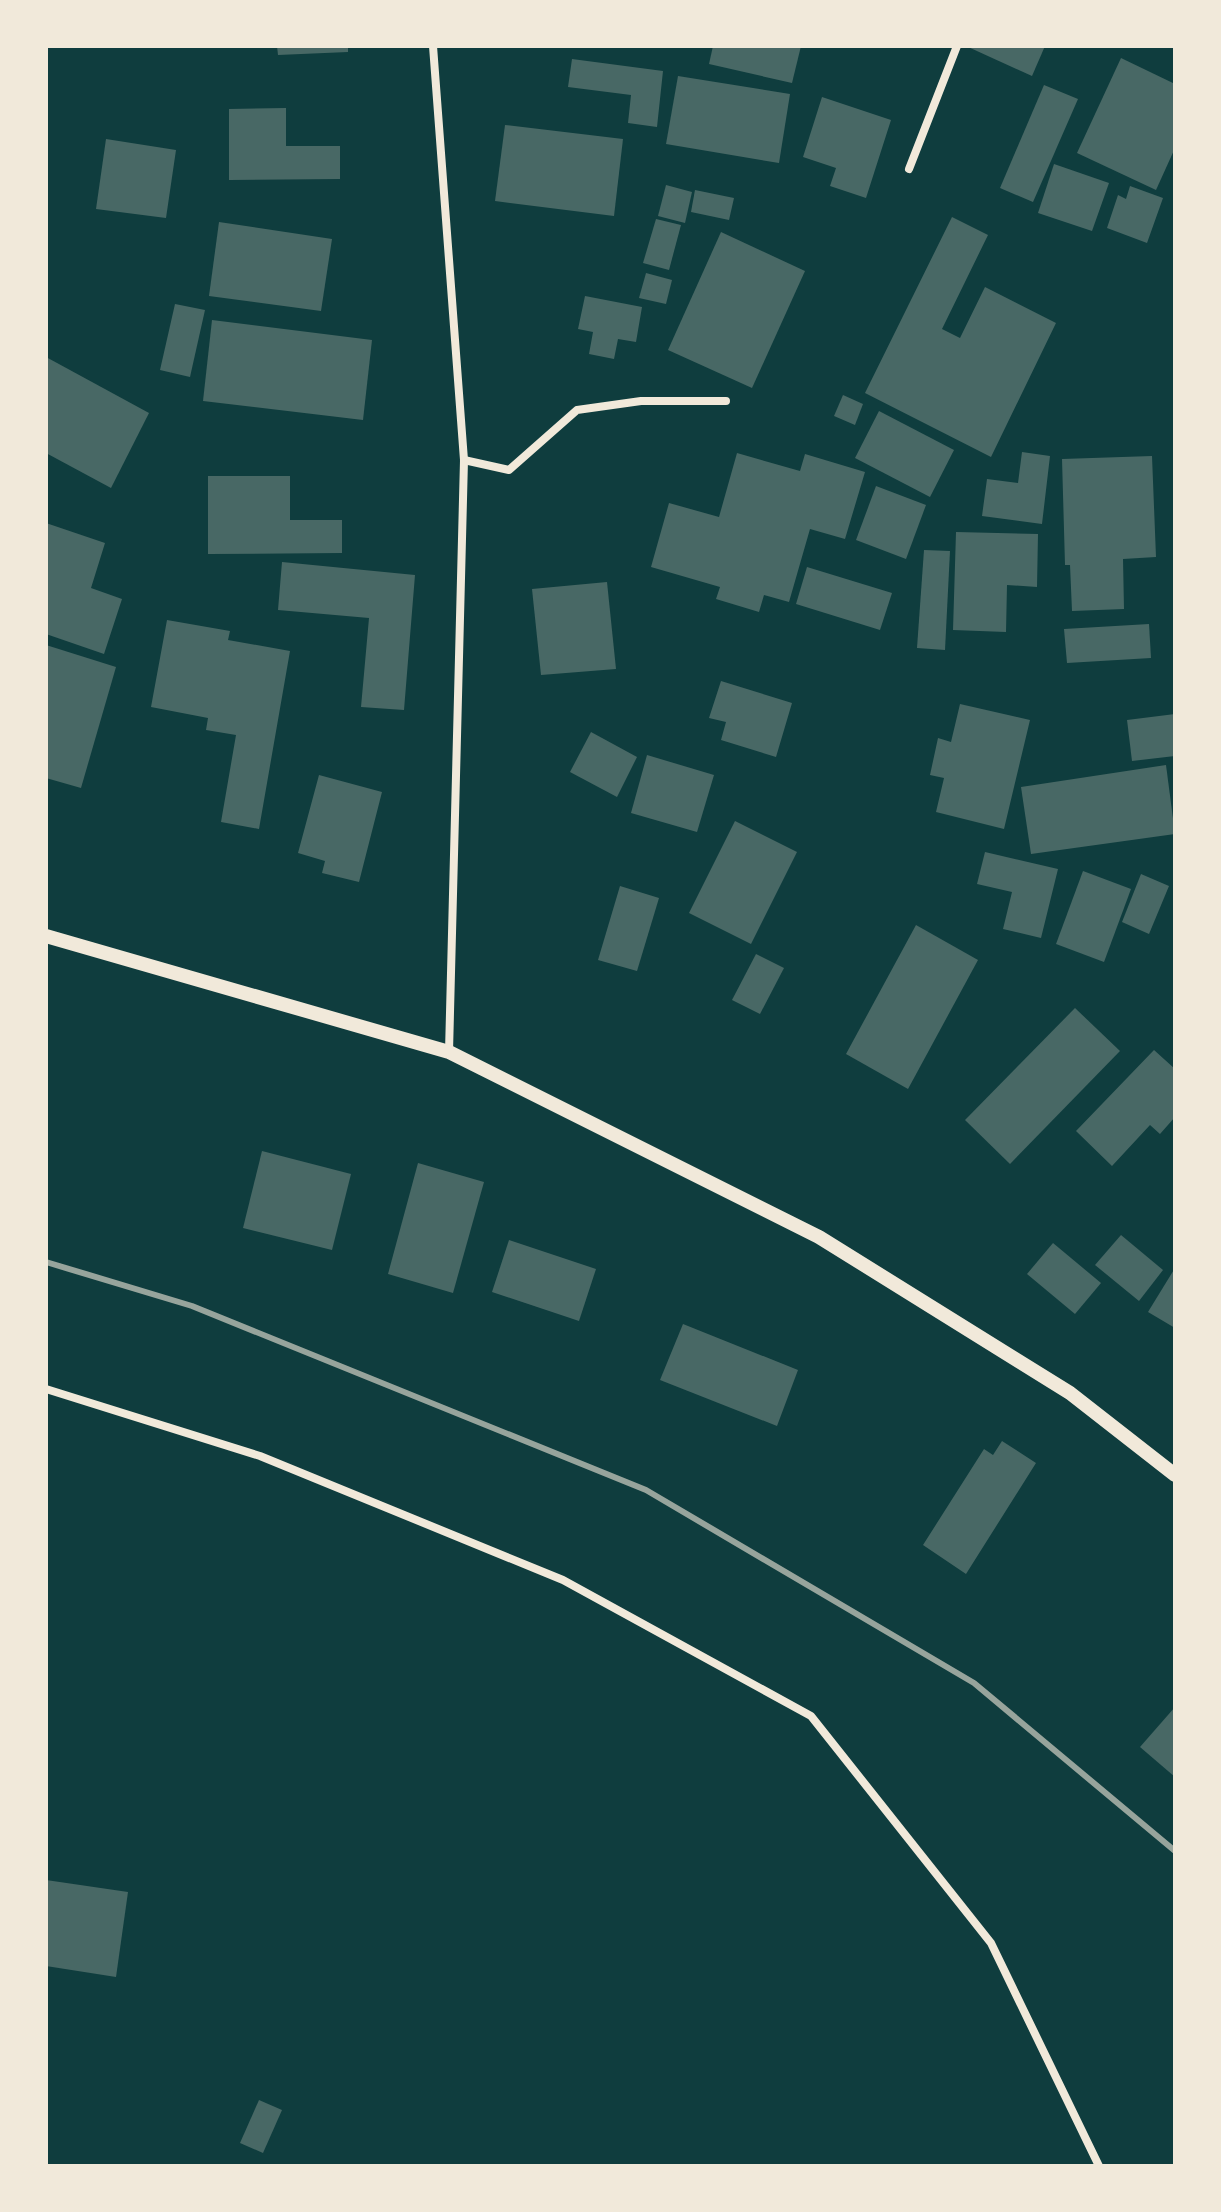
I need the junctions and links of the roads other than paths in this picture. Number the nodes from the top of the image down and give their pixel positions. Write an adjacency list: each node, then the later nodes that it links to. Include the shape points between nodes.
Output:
1 (433, 46): 5 (street)
2 (957, 46): 3 (street)
3 (909, 169)
4 (726, 401): 5 (street, via 641,401 577,410 509,470)
5 (464, 460): 7 (street)
6 (46, 936): 7 (street)
7 (449, 1052): 9 (street, via 819,1237 1070,1393)
8 (46, 1389): 10 (street, via 260,1456 563,1580 811,1716 991,1943)
9 (1175, 1475)
10 (1099, 2166)

